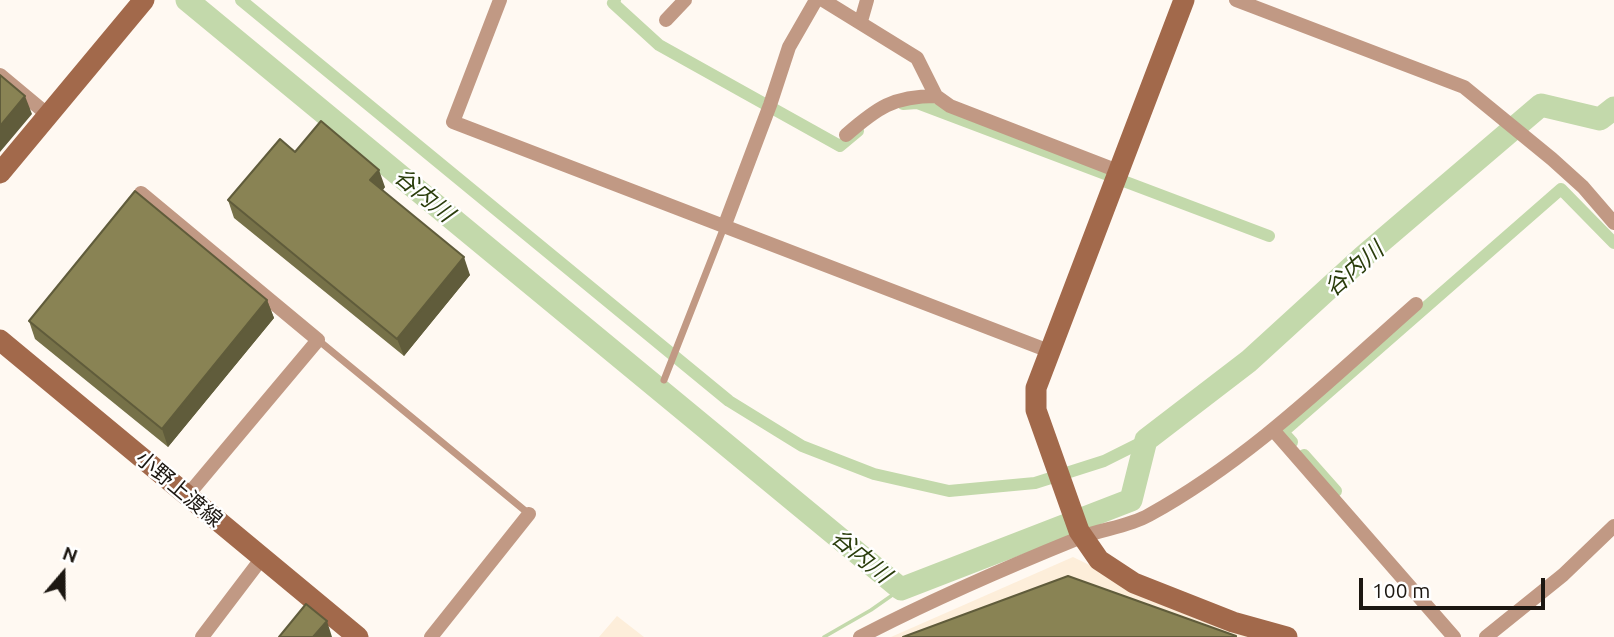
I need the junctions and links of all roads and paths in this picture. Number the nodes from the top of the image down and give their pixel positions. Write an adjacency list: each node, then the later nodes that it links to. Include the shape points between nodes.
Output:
1 (145, 0): 13 (street)
2 (500, 0): 19 (street, via 453,122)
3 (685, 0): 9 (street)
4 (816, 0): 19 (street, via 789,47)
5 (822, 0): 10 (street)
6 (867, 0): 10 (street)
7 (1184, 0): 15 (street)
8 (1236, 0): 18 (street, via 1464,87 1583,187)
9 (666, 20)
10 (861, 21): 12 (street, via 917,58)
11 (0, 75): 13 (street)
12 (936, 96): 14 (street, via 891,102); 15 (street, via 950,106)
13 (48, 115): 16 (street)
14 (845, 135)
15 (1118, 170): 23 (street)
16 (0, 173)
17 (141, 192): 22 (street)
18 (1614, 223)
19 (724, 227): 23 (street); 24 (lane)
20 (1416, 304): 25 (street)
21 (0, 340): 26 (street, 小野上渡線)
22 (318, 340): 26 (street); 27 (lane)
23 (1049, 351): 29 (street, via 1036,388 1036,410)
24 (664, 380)
25 (1274, 431): 29 (street, via 1146,517); 36 (street)
26 (187, 496): 30 (street, 小野上渡線)
27 (531, 515): 33 (street)
28 (1614, 526): 37 (street, via 1563,575)
29 (1078, 527): 34 (street); 35 (street, via 1099,560 1134,583 1233,622)
30 (262, 558): 31 (street); 32 (street, 小野上渡線)
31 (202, 637)
32 (358, 637)
33 (431, 637)
34 (860, 637)
35 (1287, 637)
36 (1454, 637)
37 (1486, 637)

